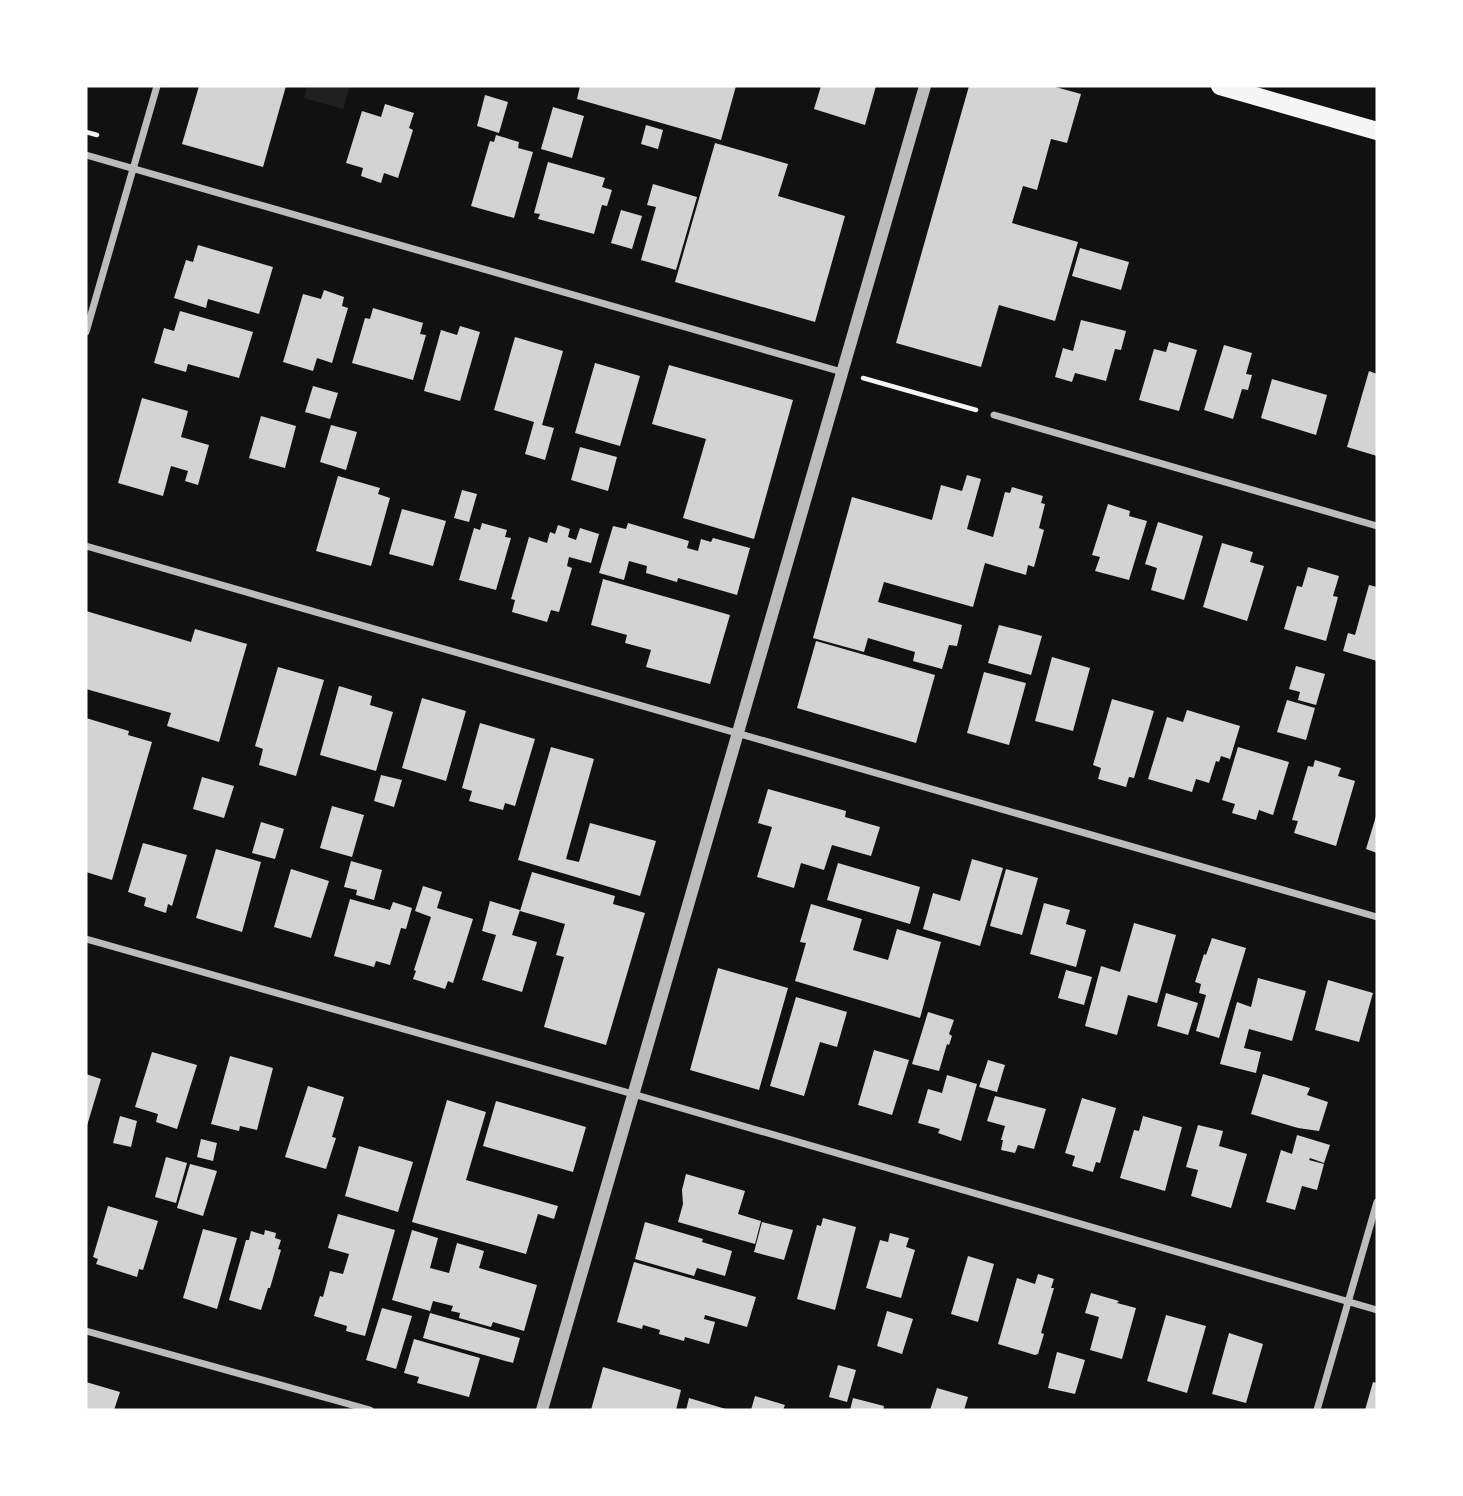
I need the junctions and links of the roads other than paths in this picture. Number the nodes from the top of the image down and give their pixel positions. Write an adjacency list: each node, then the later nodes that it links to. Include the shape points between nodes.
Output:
1 (156, 86): 6 (street)
2 (925, 86): 8 (street)
3 (1220, 86): 4 (main road)
4 (1377, 131)
5 (86, 155): 6 (street)
6 (133, 168): 7 (street); 8 (street)
7 (86, 332)
8 (842, 372): 12 (street)
9 (994, 415): 10 (street)
10 (1377, 526)
11 (86, 546): 12 (street)
12 (738, 734): 13 (street); 15 (street)
13 (1377, 917)
14 (86, 939): 15 (street)
15 (633, 1094): 17 (street); 21 (street)
16 (1377, 1202): 17 (street)
17 (1349, 1302): 18 (street); 22 (street)
18 (1377, 1310)
19 (86, 1331): 20 (street)
20 (370, 1410)
21 (542, 1410)
22 (1317, 1410)

